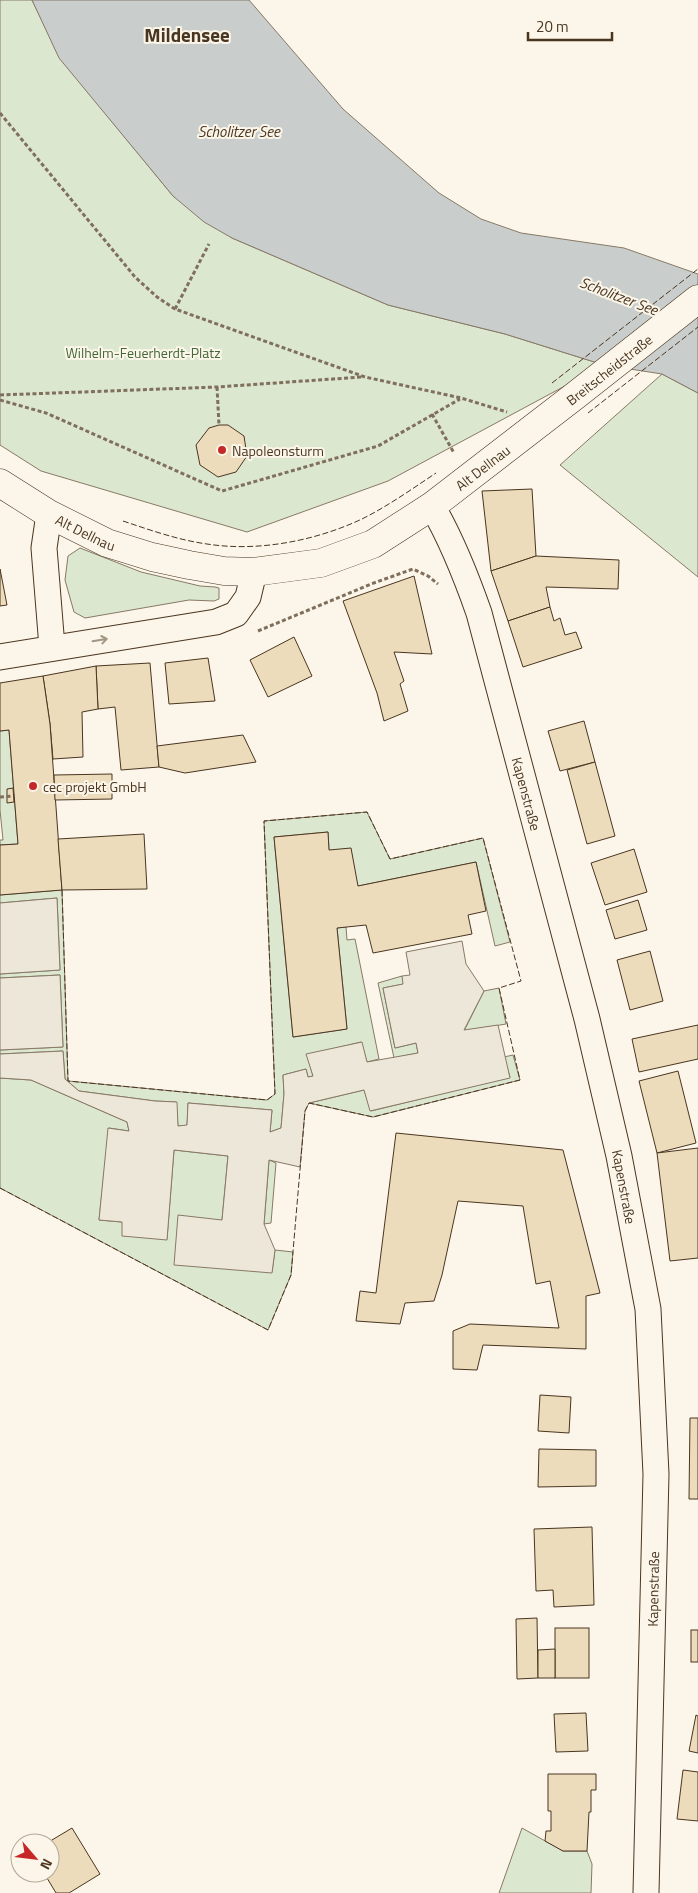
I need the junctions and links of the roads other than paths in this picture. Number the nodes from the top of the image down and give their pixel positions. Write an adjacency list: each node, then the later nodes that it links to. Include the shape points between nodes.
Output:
1 (698, 299): 2 (street, Breitscheidstraße)
2 (543, 421): 4 (street, Alt Dellnau)
3 (0, 483): 5 (street)
4 (432, 506): 6 (street, Alt Dellnau, via 373,544 321,563); 9 (street, Kapenstraße, via 446,529 479,613 587,1019 619,1156 648,1309 656,1474)
5 (49, 514): 6 (street, Alt Dellnau, via 107,543 152,557 188,566); 7 (street, Alt Dellnau, via 44,548)
6 (254, 572): 7 (street, one-way to 6, via 216,622 236,614 248,597)
7 (52, 647): 8 (street)
8 (0, 657)
9 (646, 1893)

